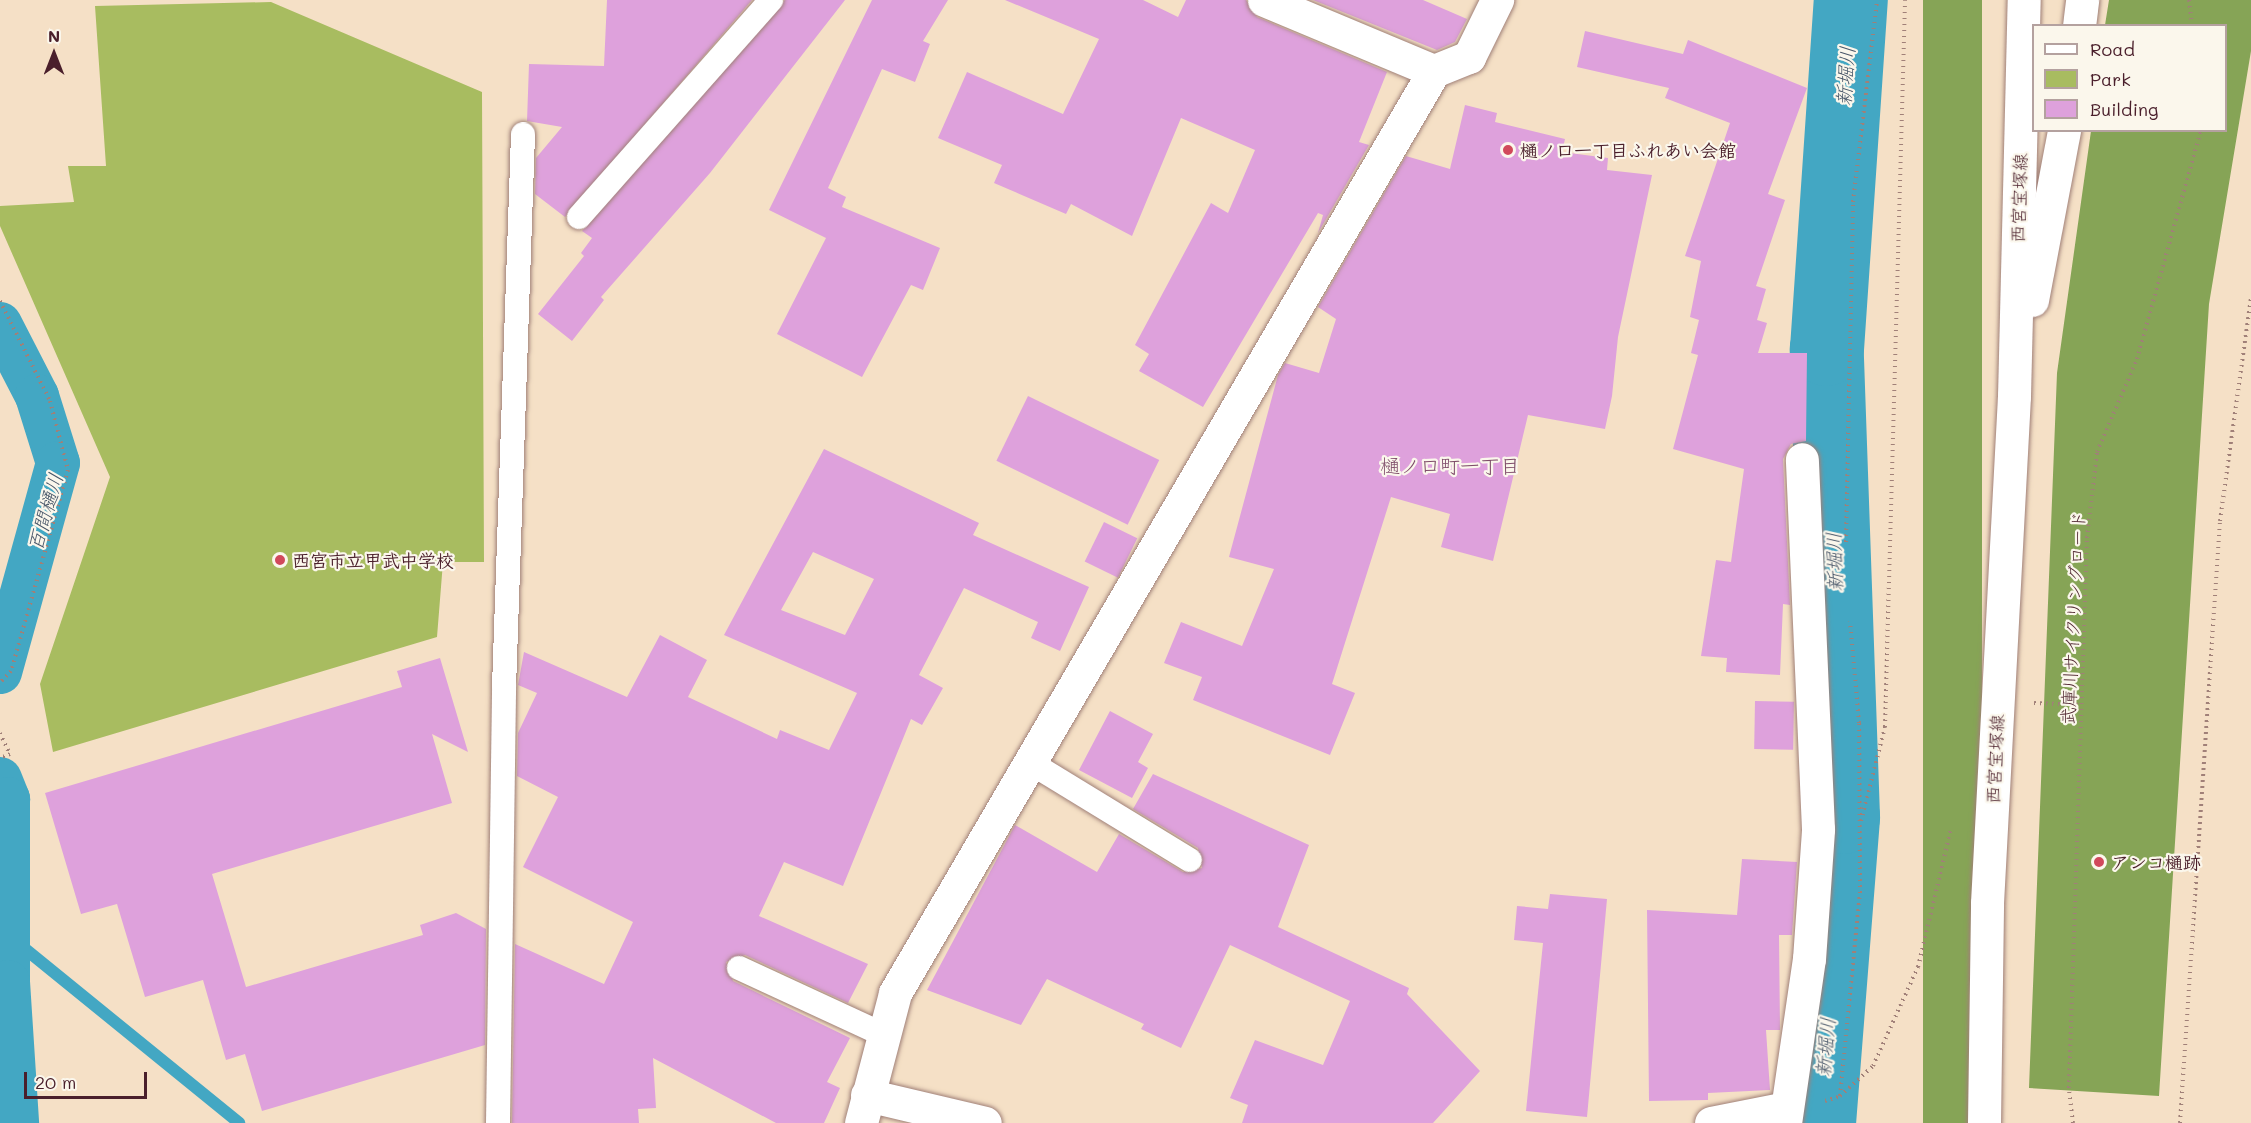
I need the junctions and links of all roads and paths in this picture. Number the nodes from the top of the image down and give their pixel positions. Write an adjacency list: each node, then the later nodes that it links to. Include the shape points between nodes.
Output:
1 (771, 0): 15 (lane)
2 (1264, 0): 11 (street)
3 (1497, 0): 11 (street, via 1468,57)
4 (1877, 0): 20 (path, via 1853,202)
5 (1905, 0): 29 (path, via 1885,727)
6 (2024, 0): 18 (street, 西宮宝塚線)
7 (2082, 0): 9 (street)
8 (2189, 0): 10 (path)
9 (2079, 24)
10 (2192, 24)
11 (1434, 71): 27 (street)
12 (2064, 132): 18 (street, 西宮宝塚線)
13 (2200, 132): 24 (path, 武庫川サイクリングロード, via 2137,359 2097,452 2087,538)
14 (523, 135): 37 (lane, via 504,687)
15 (579, 217)
16 (2251, 299): 42 (path, via 2220,521)
17 (0, 301): 22 (path, via 50,401 68,470 11,671)
18 (2014, 396): 23 (street, 西宮宝塚線)
19 (1802, 459): 36 (street, via 1818,829 1809,959)
20 (1846, 554)
21 (1849, 611): 29 (path, via 1859,723)
22 (0, 683)
23 (1998, 701): 24 (path); 40 (street, 西宮宝塚線)
24 (2082, 705): 41 (path, 武庫川サイクリングロード, via 2069,1088)
25 (0, 733): 26 (path, via 10,754)
26 (0, 758)
27 (1031, 763): 30 (lane); 32 (street, via 895,993)
28 (1954, 816): 33 (path, via 1918,967 1873,1066)
29 (1859, 826): 33 (path, via 1860,893)
30 (1190, 860)
31 (739, 968): 32 (lane)
32 (884, 1035): 35 (street)
33 (1840, 1096): 34 (path)
34 (1832, 1100)
35 (864, 1109): 38 (street)
36 (1786, 1116): 39 (street)
37 (498, 1123)
38 (986, 1123)
39 (1711, 1123)
40 (1984, 1123)
41 (2073, 1123)
42 (2180, 1123)

